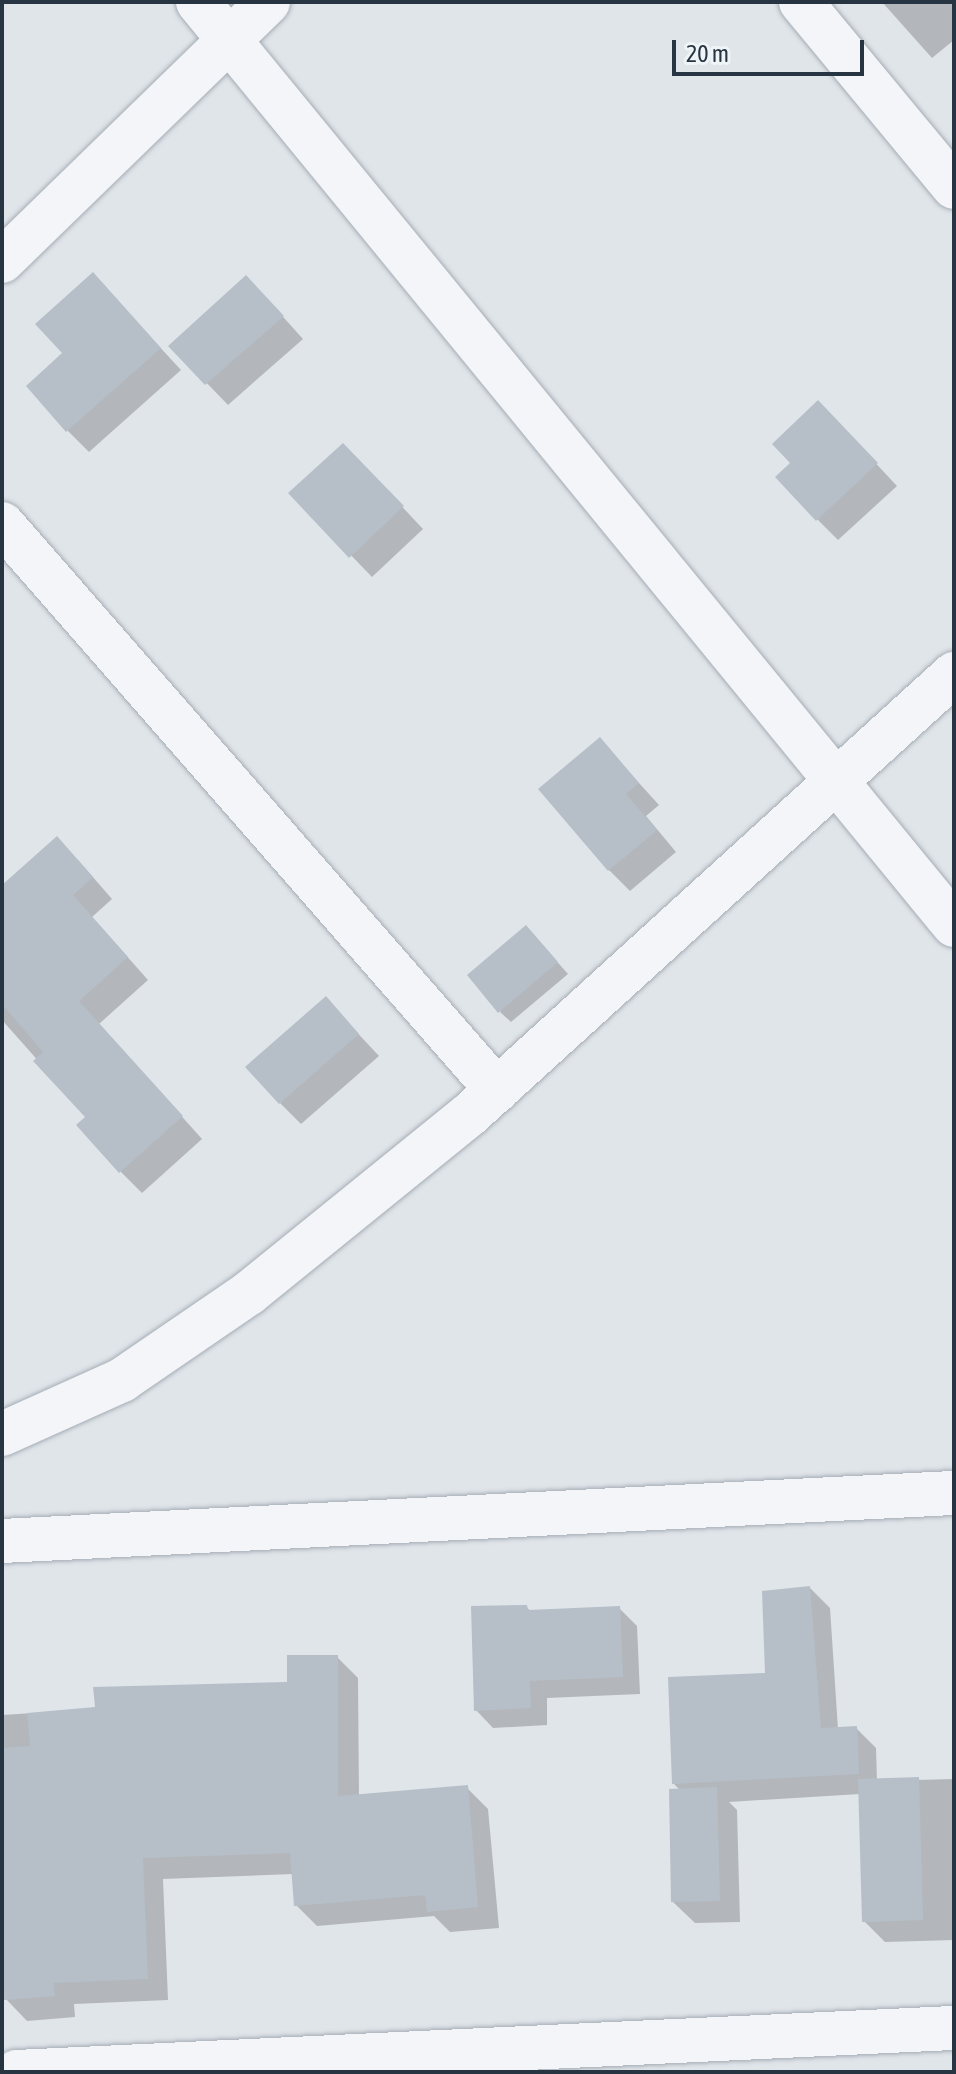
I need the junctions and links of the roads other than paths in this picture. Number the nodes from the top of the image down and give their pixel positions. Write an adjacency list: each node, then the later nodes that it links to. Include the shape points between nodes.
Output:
1 (198, 2): 4 (street)
2 (268, 2): 4 (street)
3 (801, 2): 5 (street)
4 (229, 38): 6 (street); 9 (street)
5 (954, 187)
6 (2, 261)
7 (2, 524): 11 (street)
8 (954, 674): 9 (street)
9 (836, 778): 10 (street); 11 (street)
10 (954, 925)
11 (497, 1090): 12 (street, via 249,1293 122,1380)
12 (2, 1434)
13 (954, 1493): 14 (street)
14 (2, 1541)
15 (954, 2028): 16 (street)
16 (16, 2072)

